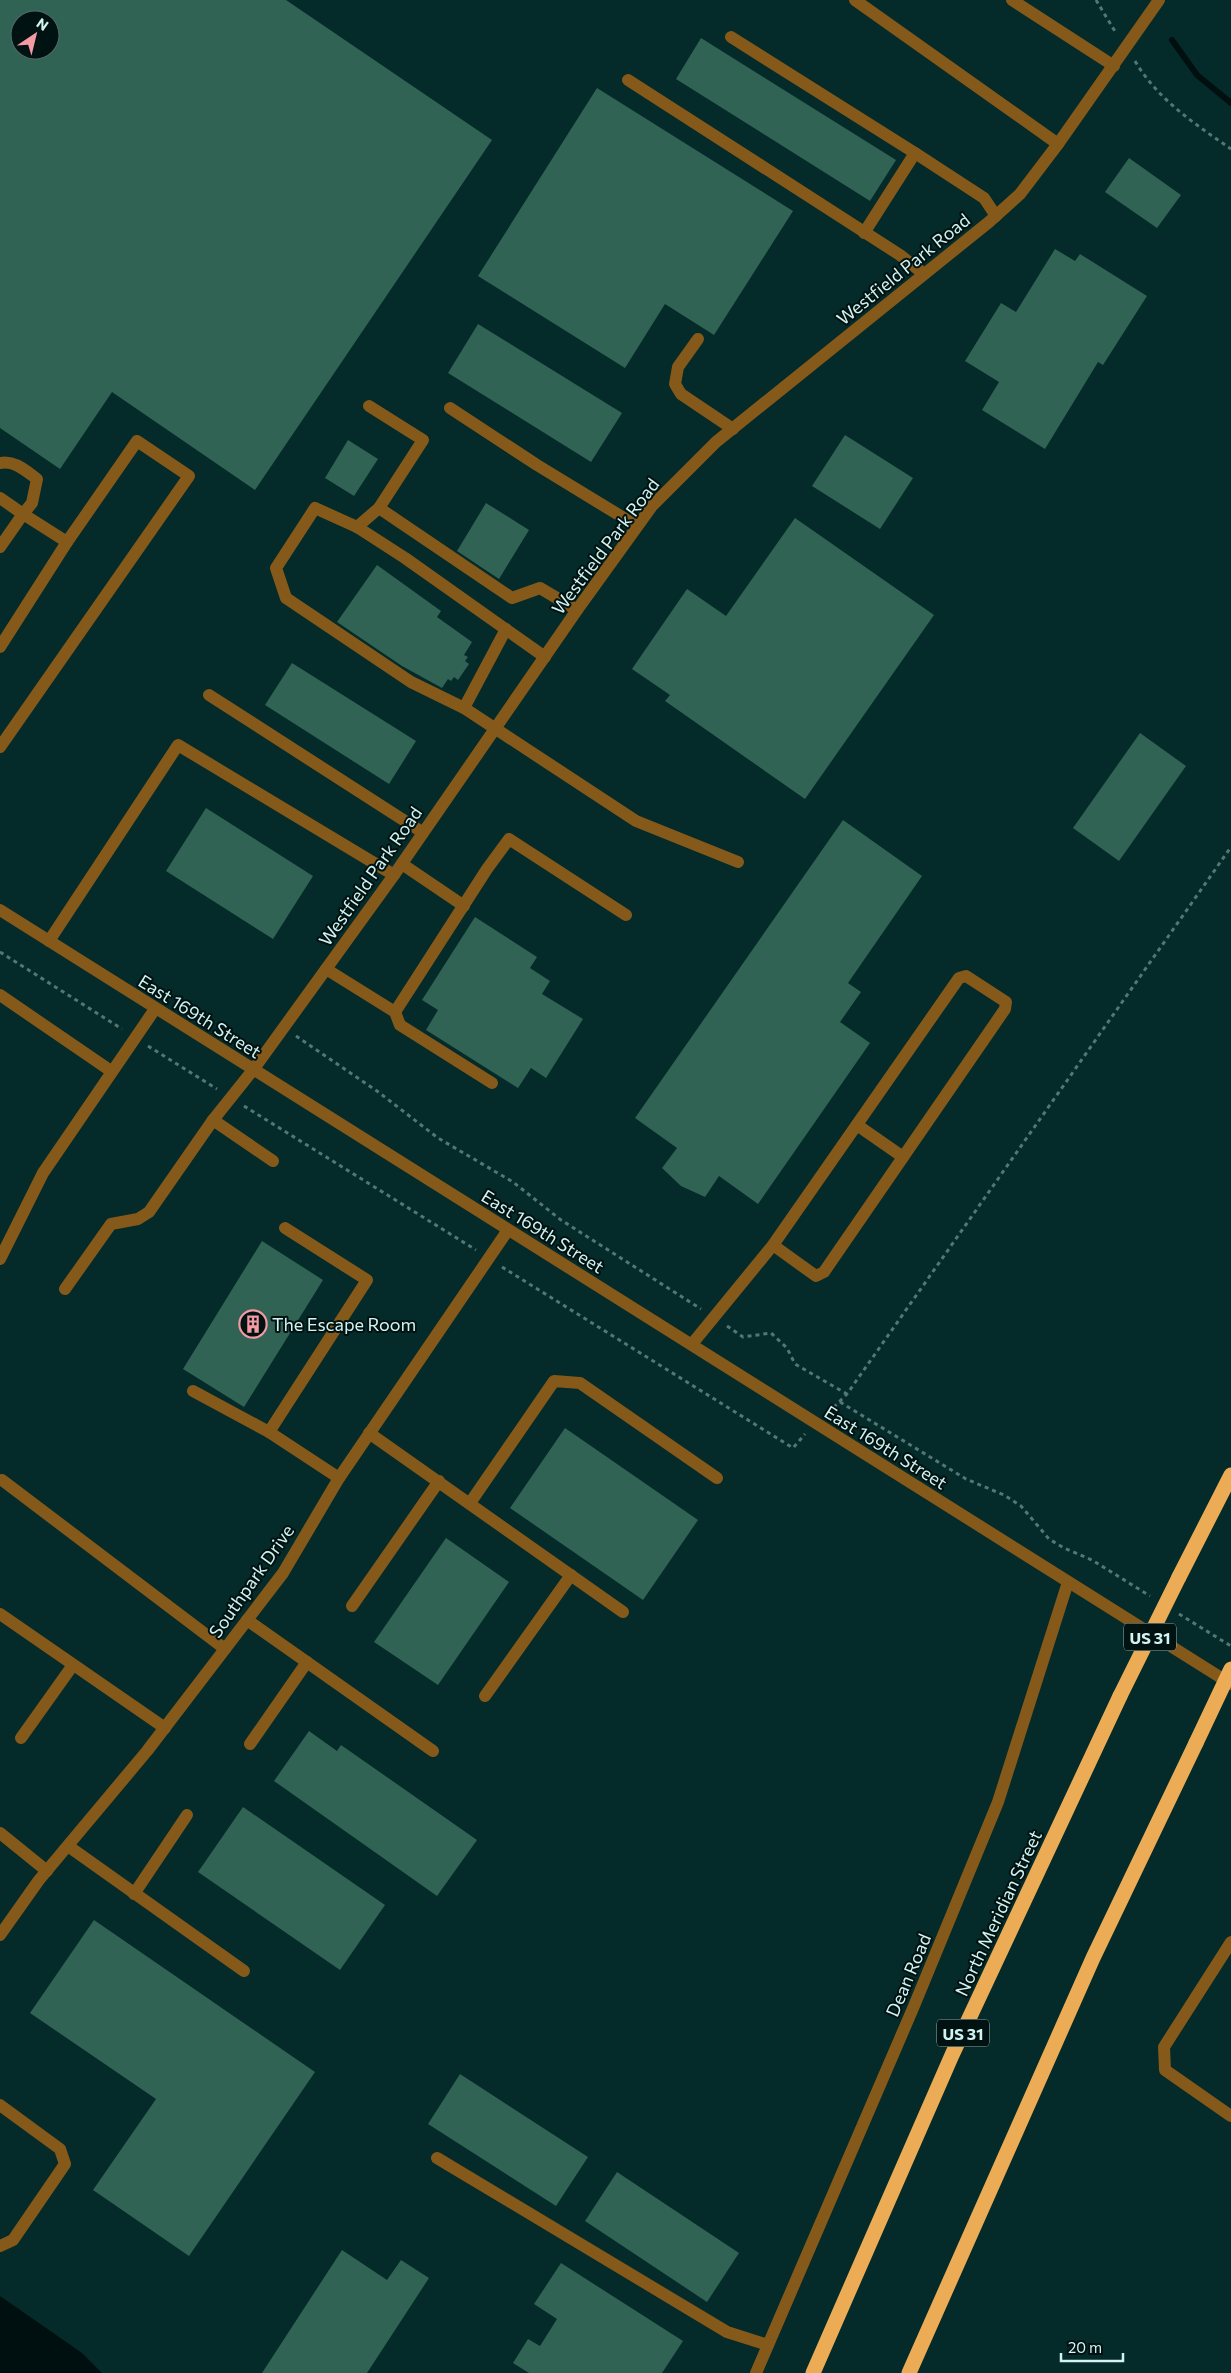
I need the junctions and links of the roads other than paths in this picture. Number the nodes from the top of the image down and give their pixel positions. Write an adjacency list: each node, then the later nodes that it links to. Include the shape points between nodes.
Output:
1 (855, 0): 7 (street)
2 (1012, 0): 5 (street)
3 (1159, 0): 5 (street, Westfield Park Road)
4 (731, 37): 8 (street)
5 (1114, 66): 7 (street, Westfield Park Road)
6 (628, 80): 10 (street)
7 (1058, 144): 9 (street, Westfield Park Road, via 1020,194)
8 (915, 153): 9 (street, via 984,198); 10 (street)
9 (996, 216): 11 (street, Westfield Park Road)
10 (864, 232): 11 (street)
11 (924, 274): 15 (street, Westfield Park Road)
12 (698, 339): 15 (street, via 678,367 675,384 681,394)
13 (369, 406): 18 (street, via 424,440)
14 (450, 408): 20 (street)
15 (733, 429): 20 (street, Westfield Park Road, via 682,475)
16 (0, 463): 19 (street, via 19,466 36,480 32,503)
17 (0, 498): 19 (street)
18 (379, 508): 21 (street); 24 (street, via 512,598 540,588)
19 (24, 514): 22 (street); 23 (street)
20 (637, 526): 24 (street, Westfield Park Road)
21 (357, 527): 25 (street); 29 (street, via 315,508 276,568 286,598 411,682)
22 (67, 542): 26 (street); 31 (street, via 137,441 189,476)
23 (0, 547)
24 (577, 610): 27 (street, Westfield Park Road)
25 (506, 629): 27 (street); 29 (street)
26 (0, 647)
27 (545, 657): 30 (street, Westfield Park Road)
28 (208, 695): 32 (street)
29 (464, 708): 30 (street)
30 (495, 730): 32 (street, Westfield Park Road); 33 (street, via 636,821)
31 (0, 747)
32 (422, 832): 34 (street, Westfield Park Road)
33 (738, 862)
34 (402, 864): 35 (street, Westfield Park Road); 36 (street)
35 (394, 875): 39 (street, via 178,745); 40 (street, Westfield Park Road)
36 (464, 906): 38 (street, via 509,839); 43 (street)
37 (0, 910): 39 (street, East 169th Street)
38 (626, 915)
39 (49, 941): 42 (street, East 169th Street)
40 (326, 969): 43 (street); 44 (street, Westfield Park Road)
41 (0, 994): 45 (street)
42 (155, 1010): 44 (street, East 169th Street); 45 (street)
43 (395, 1012): 46 (street, via 400,1025)
44 (253, 1070): 47 (street, Westfield Park Road); 52 (street, East 169th Street)
45 (111, 1071): 54 (street, via 43,1173)
46 (492, 1083)
47 (213, 1120): 50 (street); 55 (street, Westfield Park Road, via 150,1212 138,1219 111,1224)
48 (857, 1124): 49 (street); 49 (street, via 959,978 966,976 1006,1002); 53 (street)
49 (904, 1157): 53 (street, via 824,1272 816,1276)
50 (273, 1161)
51 (285, 1228): 58 (street, via 368,1280)
52 (508, 1230): 56 (street, East 169th Street); 59 (street, Southpark Drive)
53 (773, 1245): 56 (street)
54 (0, 1260)
55 (66, 1289)
56 (692, 1344): 67 (street, East 169th Street)
57 (193, 1391): 58 (street)
58 (269, 1432): 61 (street)
59 (369, 1433): 61 (street, Southpark Drive); 64 (street)
60 (1231, 1475): 96 (highway, North Meridian Street / US 31, bridge, via 1120,1696 952,2055)
61 (339, 1478): 71 (street, Southpark Drive, via 283,1573)
62 (717, 1478): 65 (street, via 580,1384 554,1380)
63 (2, 1480): 72 (street)
64 (439, 1481): 65 (street); 68 (street)
65 (470, 1503): 66 (street)
66 (571, 1575): 69 (street); 77 (street)
67 (1068, 1582): 76 (street, East 169th Street); 94 (street, Dean Road, via 998,1802)
68 (352, 1606)
69 (623, 1612)
70 (0, 1614): 74 (street)
71 (247, 1620): 72 (street, Southpark Drive); 73 (street)
72 (225, 1649): 78 (street, Southpark Drive)
73 (307, 1662): 80 (street); 81 (street)
74 (73, 1665): 78 (street); 79 (street)
75 (1231, 1669): 97 (highway, bridge, via 1093,1958)
76 (1231, 1684)
77 (485, 1696)
78 (165, 1728): 84 (street, Southpark Drive)
79 (21, 1738)
80 (250, 1744)
81 (433, 1751)
82 (187, 1815): 86 (street)
83 (0, 1833): 85 (street)
84 (68, 1846): 85 (street, Southpark Drive); 86 (street)
85 (47, 1872): 87 (street, Southpark Drive)
86 (134, 1894): 89 (street)
87 (0, 1935)
88 (1231, 1942): 91 (street, via 1164,2047 1165,2070)
89 (244, 1971)
90 (0, 2105): 93 (street, via 60,2149 65,2164 13,2240)
91 (1231, 2116)
92 (437, 2158): 94 (street, via 726,2332)
93 (0, 2246)
94 (768, 2345): 95 (street, Dean Road)
95 (756, 2373)
96 (813, 2373)
97 (910, 2373)

